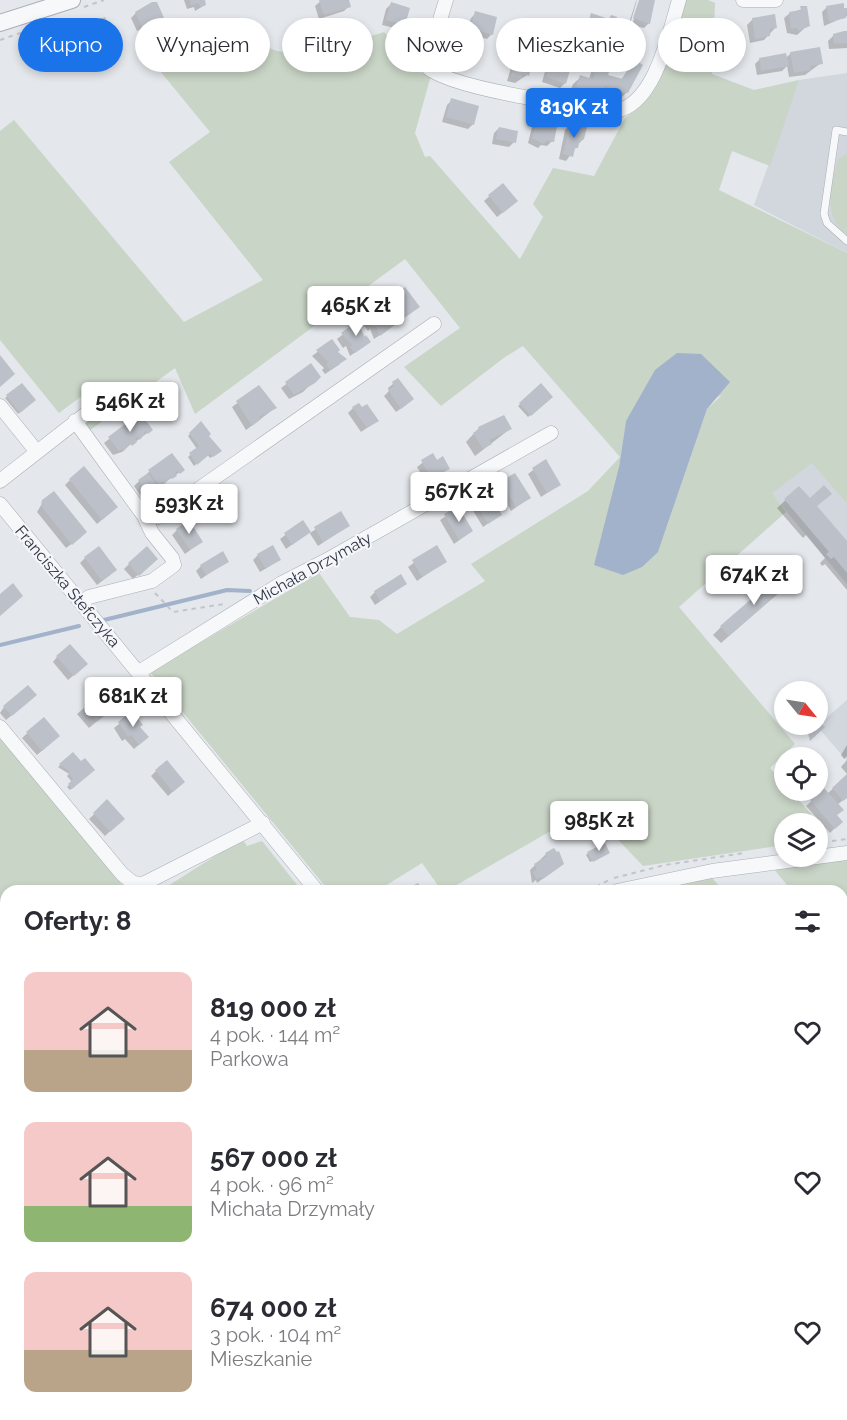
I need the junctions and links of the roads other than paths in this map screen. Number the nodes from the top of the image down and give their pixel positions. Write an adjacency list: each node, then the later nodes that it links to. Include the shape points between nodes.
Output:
1 (72, 0): 6 (street)
2 (446, 0): 3 (street, via 426,66 446,77 518,96 615,111 639,101 662,56)
3 (679, 0)
4 (743, 0): 5 (street)
5 (776, 0)
6 (0, 24)
7 (847, 132): 8 (lane, via 836,130 824,204 827,223)
8 (847, 241)
9 (434, 324): 17 (street, via 159,517)
10 (0, 406): 14 (street)
11 (91, 410): 12 (street)
12 (75, 421): 14 (street); 17 (street)
13 (551, 433): 19 (street, Michała Drzymały, via 282,583)
14 (37, 452): 15 (street)
15 (0, 481)
16 (0, 504): 18 (street, Franciszka Stefczyka)
17 (144, 516): 18 (street, via 174,565 152,581)
18 (81, 602): 19 (street, Franciszka Stefczyka)
19 (139, 672): 21 (street, Franciszka Stefczyka)
20 (0, 727): 21 (street, via 133,883 143,884)
21 (262, 823): 23 (street, Franciszka Stefczyka)
22 (847, 853): 24 (street, via 712,870)
23 (312, 885)
24 (643, 885)

